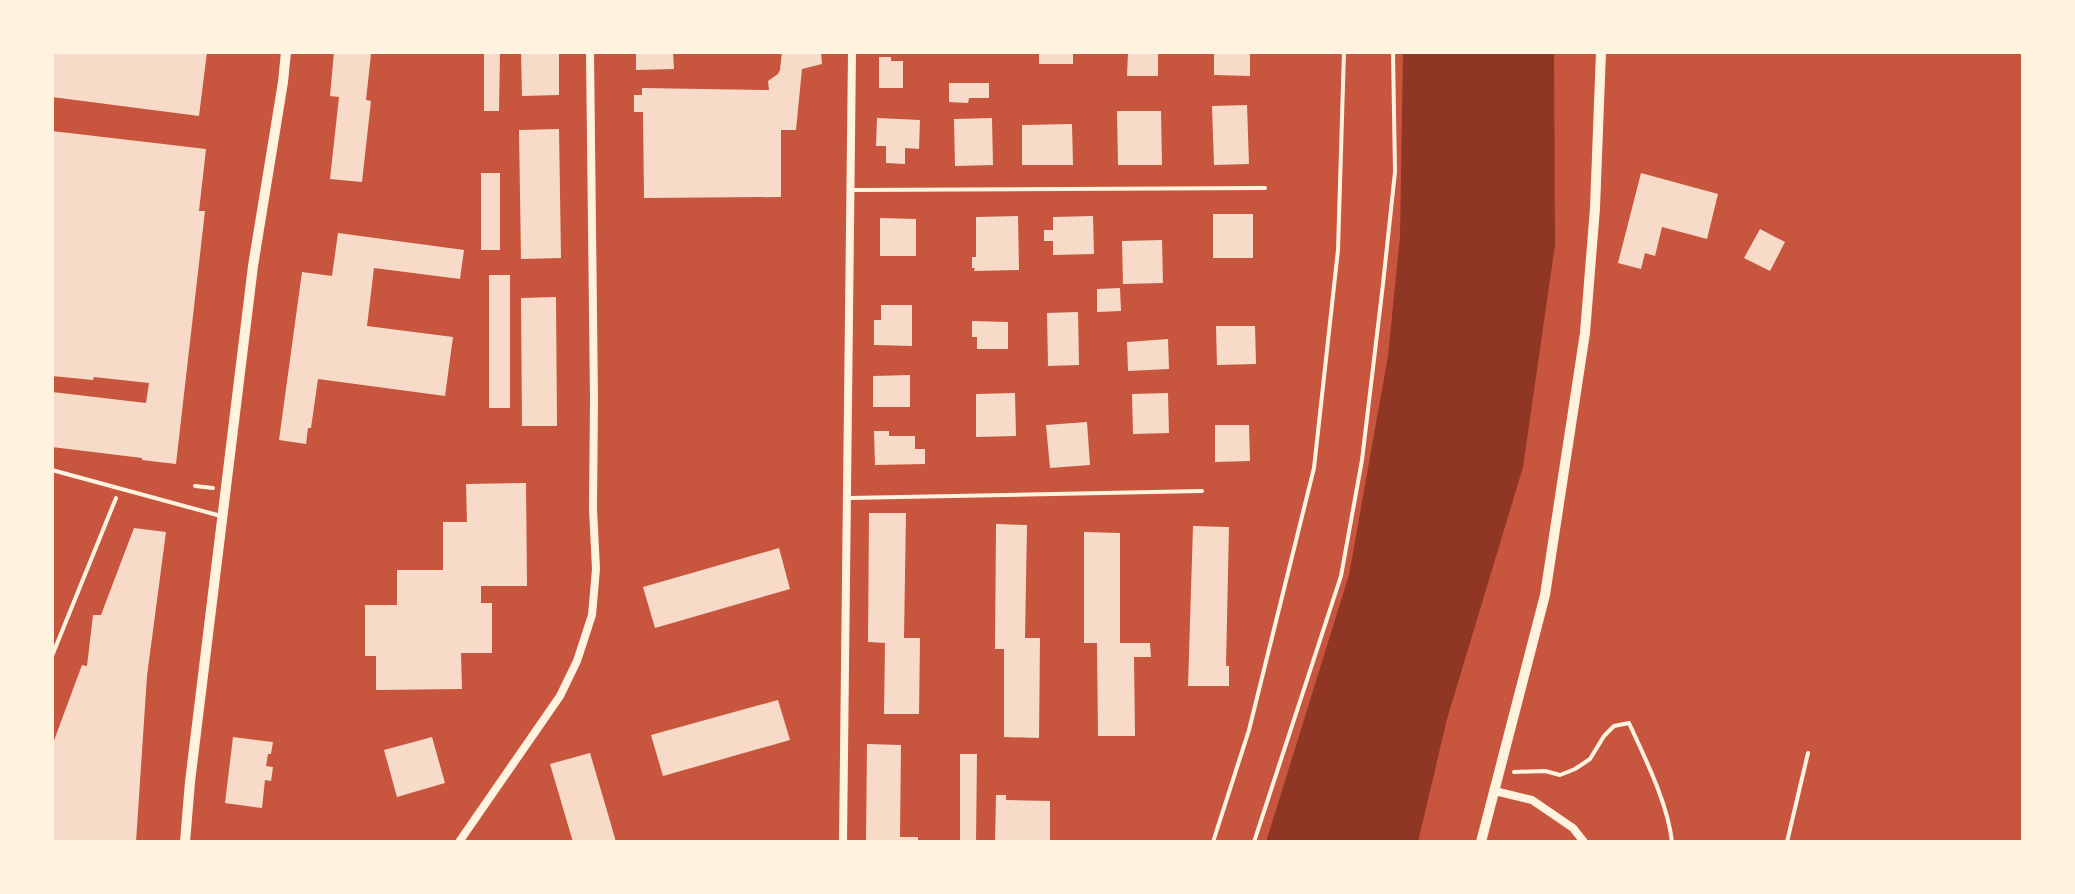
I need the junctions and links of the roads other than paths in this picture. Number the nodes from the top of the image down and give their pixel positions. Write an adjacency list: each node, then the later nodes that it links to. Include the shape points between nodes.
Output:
1 (286, 52): 10 (street)
2 (590, 52): 13 (street, via 596,569 592,615 560,696)
3 (852, 52): 6 (street)
4 (1601, 52): 11 (street, via 1585,333 1545,595)
5 (1265, 188): 6 (lane)
6 (851, 190): 9 (street)
7 (52, 470): 10 (lane)
8 (1202, 491): 9 (lane)
9 (847, 498): 14 (street)
10 (223, 517): 12 (street)
11 (1495, 791): 15 (street); 16 (street, via 1532,800)
12 (185, 842)
13 (459, 842)
14 (843, 842)
15 (1481, 842)
16 (1584, 842)

